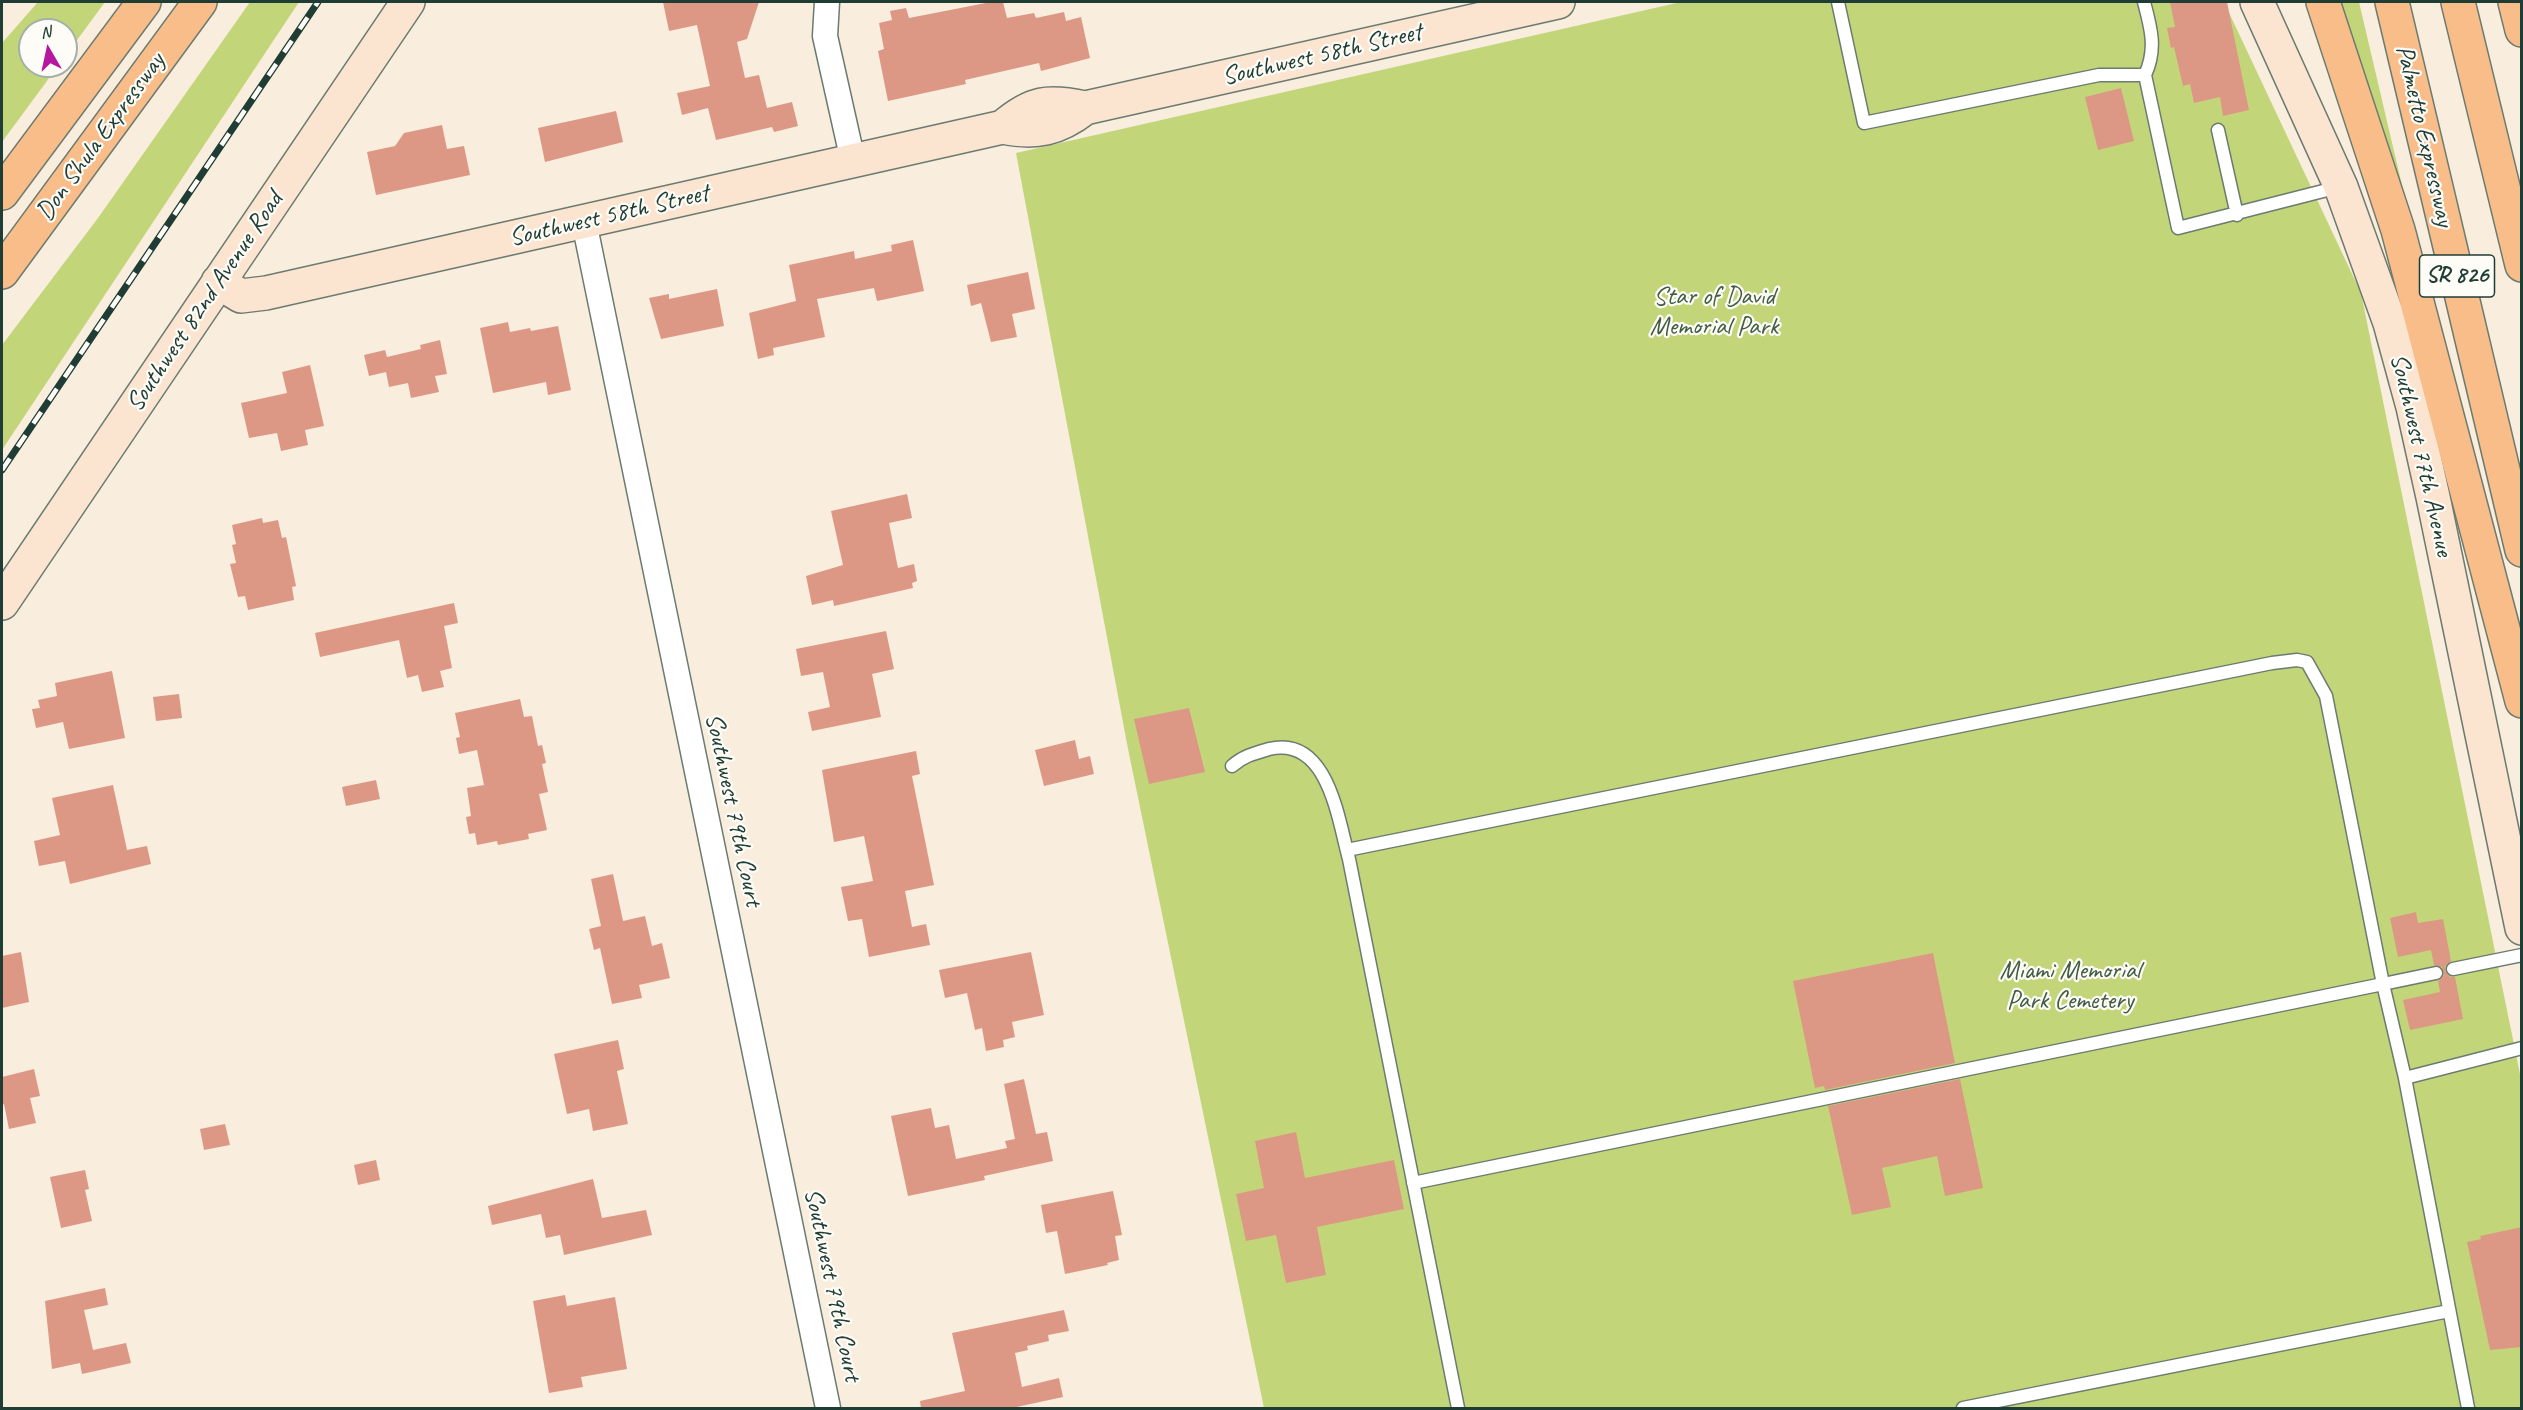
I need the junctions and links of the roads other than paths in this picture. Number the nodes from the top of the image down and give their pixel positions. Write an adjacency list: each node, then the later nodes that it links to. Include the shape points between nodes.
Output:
1 (144, 2): 18 (highway, Don Shula Expressway)
2 (200, 2): 22 (highway, Don Shula Expressway)
3 (408, 2): 23 (street, Southwest 82nd Avenue Road)
4 (827, 2): 16 (street, via 825,36)
5 (1558, 2): 16 (street, Southwest 58th Street, via 1085,108 1044,103 1022,112 1003,127)
6 (1838, 2): 14 (lane, via 1864,123 2099,75)
7 (2144, 2): 14 (lane, via 2153,39 2152,61)
8 (2257, 2): 17 (street, Southwest 77th Avenue)
9 (2323, 2): 26 (highway, via 2398,230)
10 (2392, 2): 24 (highway, Palmetto Expressway / SR 826)
11 (2458, 2): 21 (highway, SR 826)
12 (2515, 2): 13 (highway)
13 (2522, 30)
14 (2145, 75): 19 (lane, via 2178,228)
15 (2218, 130): 19 (lane)
16 (853, 161): 20 (street, Southwest 58th Street)
17 (2341, 187): 19 (lane); 29 (street, Southwest 77th Avenue, via 2384,303 2413,407)
18 (2, 193)
19 (2237, 215)
20 (584, 222): 23 (street, Southwest 58th Street, via 252,296 240,296); 38 (street, Southwest 79th Court)
21 (2522, 264)
22 (2, 272)
23 (218, 282): 25 (street, Southwest 82nd Avenue Road)
24 (2522, 550)
25 (2, 603)
26 (2522, 701)
27 (1232, 766): 28 (lane, via 1240,759 1275,748 1292,747 1311,757 1334,802)
28 (1347, 850): 33 (lane, via 2297,660 2307,662 2326,696); 36 (lane)
29 (2522, 928)
30 (2522, 956): 31 (lane)
31 (2453, 969)
32 (2436, 973): 33 (lane)
33 (2383, 984): 35 (lane); 36 (lane)
34 (2522, 1048): 35 (lane)
35 (2405, 1078): 37 (lane)
36 (1413, 1183): 39 (lane)
37 (2449, 1311): 40 (lane); 41 (lane)
38 (828, 1408)
39 (1458, 1408)
40 (1963, 1408)
41 (2469, 1408)

